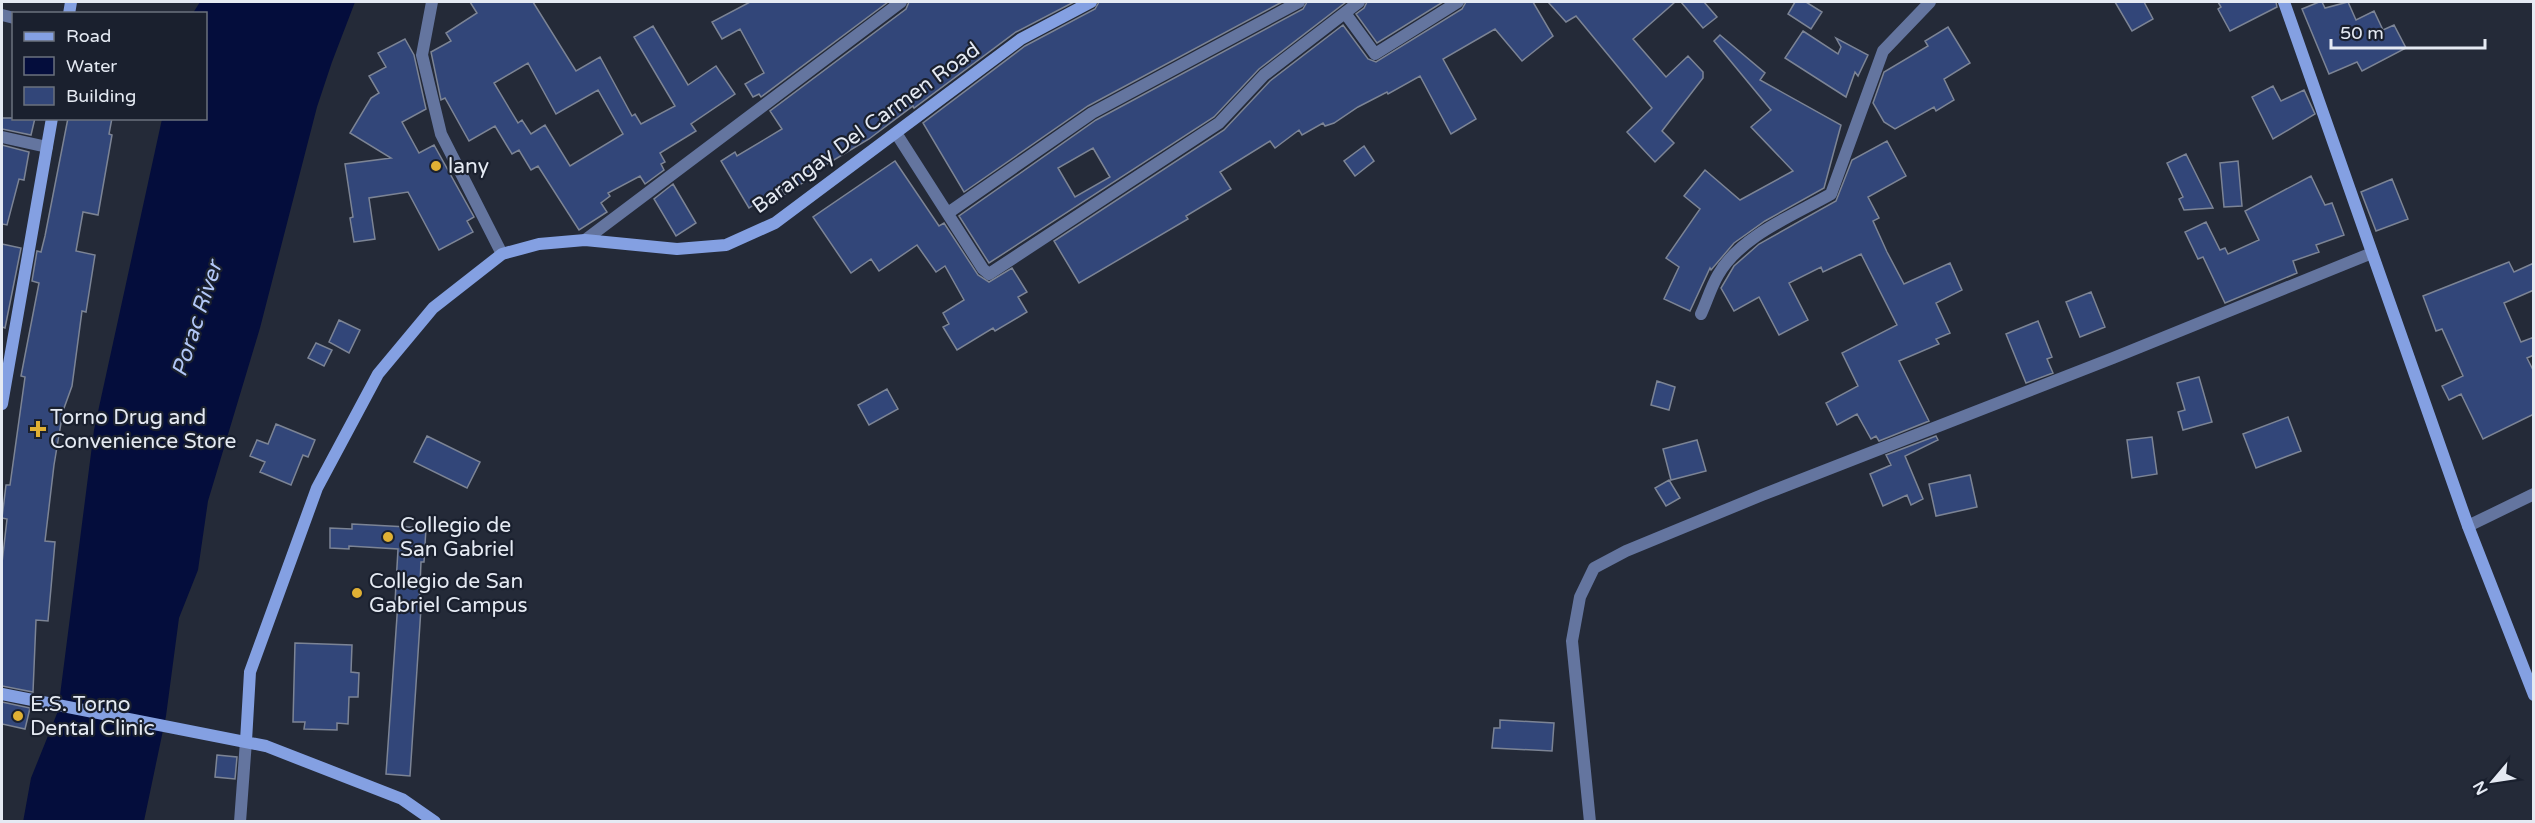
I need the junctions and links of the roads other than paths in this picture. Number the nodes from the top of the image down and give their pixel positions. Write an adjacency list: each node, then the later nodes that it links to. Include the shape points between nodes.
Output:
1 (432, 2): 17 (street, via 422,55 441,134)
2 (901, 2): 15 (street)
3 (1091, 2): 11 (street, Barangay Del Carmen Road, via 1021,39)
4 (1299, 2): 14 (street, via 1092,113)
5 (1359, 2): 9 (street)
6 (1458, 2): 9 (street, via 1375,54)
7 (1930, 2): 18 (street, via 1883,51 1831,194 1764,232 1738,252 1719,273)
8 (2284, 2): 16 (street)
9 (1345, 12): 14 (street, via 1264,75 1220,123 991,272 983,269)
10 (52, 120): 13 (street)
11 (896, 133): 14 (street); 15 (street, Barangay Del Carmen Road, via 776,223 726,245 677,249)
12 (2, 137): 13 (street)
13 (47, 147): 19 (street)
14 (948, 213)
15 (585, 240): 17 (street, Barangay Del Carmen Road, via 539,244)
16 (2372, 253): 22 (street); 28 (street, via 1762,495 1594,568 1580,597 1572,641)
17 (502, 254): 25 (street, Barangay Del Carmen Road, via 433,308 378,374 317,488 250,672)
18 (1701, 314)
19 (3, 384): 20 (street)
20 (2, 405)
21 (2534, 494): 22 (street)
22 (2468, 526): 24 (street)
23 (2, 694): 25 (street)
24 (2534, 695)
25 (246, 741): 26 (street); 27 (street, via 340,773 402,800)
26 (240, 822)
27 (435, 822)
28 (1590, 822)

